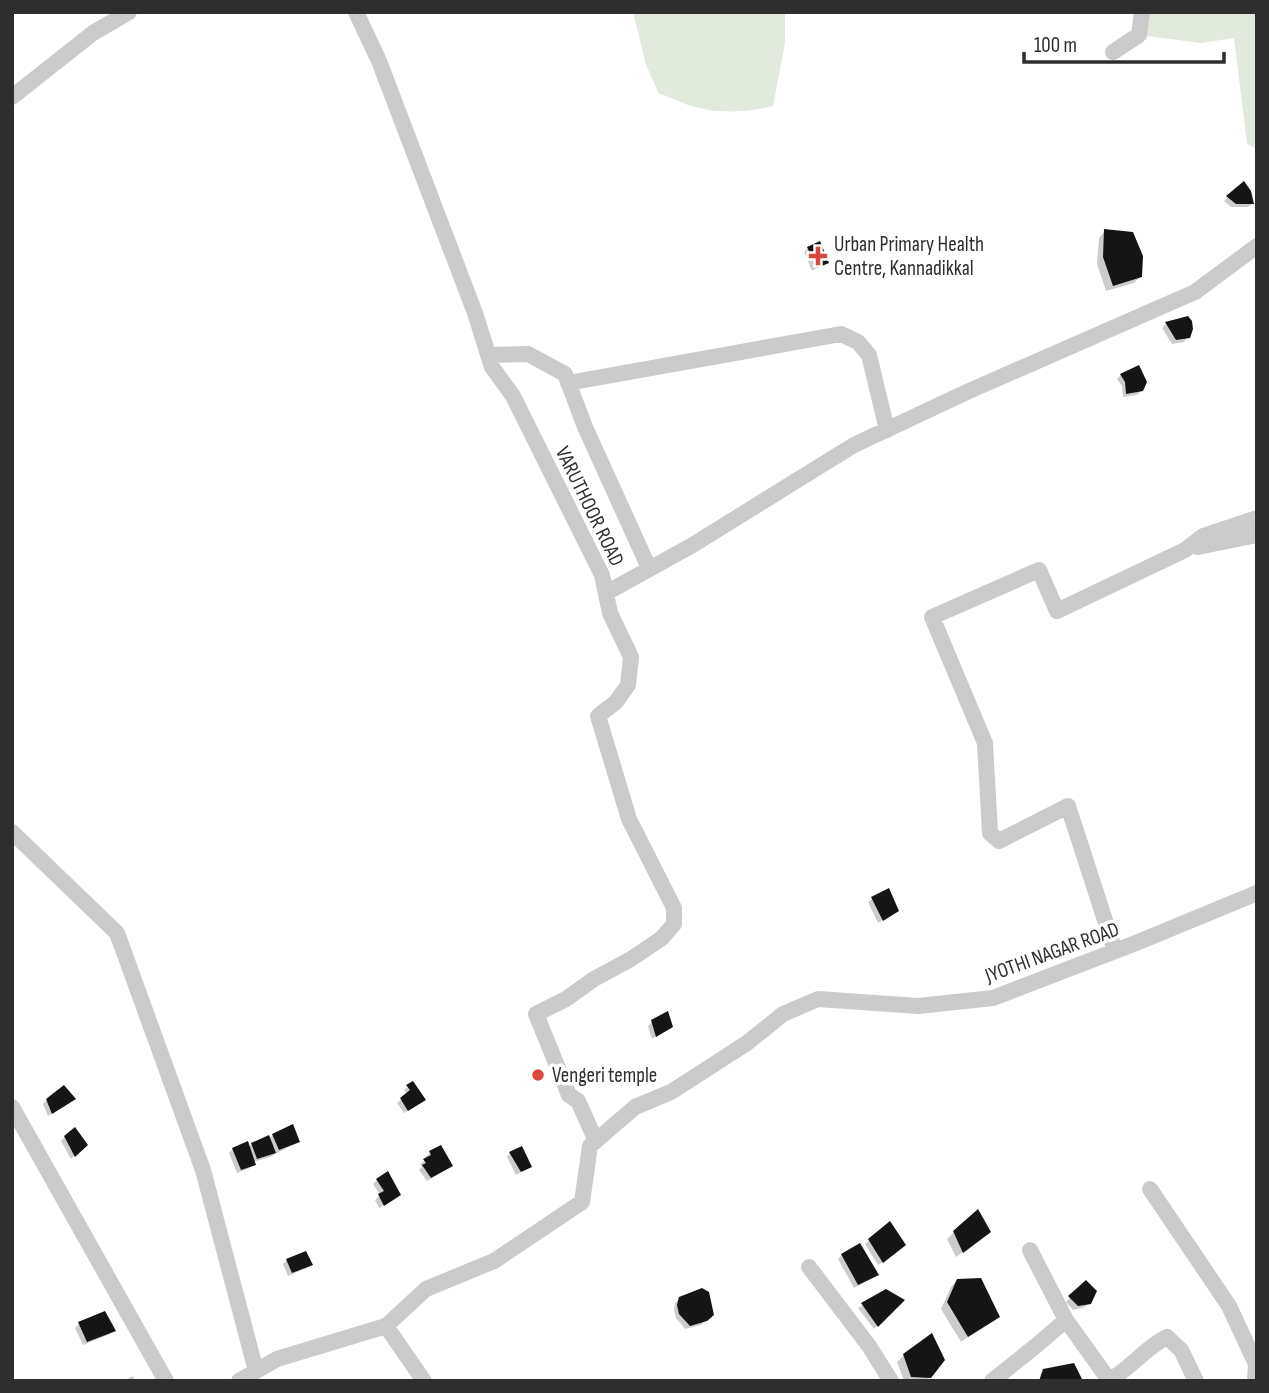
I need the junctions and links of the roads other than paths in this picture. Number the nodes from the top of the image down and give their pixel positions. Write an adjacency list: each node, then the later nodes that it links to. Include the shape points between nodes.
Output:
1 (129, 12): 5 (street, via 93,33)
2 (356, 12): 7 (street, VARUTHOOR ROAD, via 379,61)
3 (1142, 12): 4 (street, via 1139,35)
4 (1113, 52)
5 (12, 97)
6 (1257, 246): 9 (street, via 1195,292)
7 (488, 355): 8 (street, via 528,354 565,374); 14 (street, VARUTHOOR ROAD, via 602,575)
8 (568, 383): 9 (street, via 841,334 858,342 869,355); 13 (street)
9 (887, 430): 13 (street, via 854,445)
10 (1257, 518): 12 (street, via 1203,536)
11 (1257, 535): 12 (street)
12 (1185, 550): 17 (street, via 1057,611 1039,570 932,617 985,743 990,833 999,841 1068,806)
13 (649, 568): 14 (street)
14 (606, 593): 19 (street, VARUTHOOR ROAD, via 610,613 631,657 628,685 598,716 629,819 674,908 674,924 662,938 536,1014 569,1095 578,1101)
15 (12, 832): 25 (street, via 117,933 203,1170)
16 (1257, 893): 17 (street, JYOTHI NAGAR ROAD)
17 (1115, 951): 19 (street, JYOTHI NAGAR ROAD, via 993,998 918,1006 818,999 783,1014 747,1043 671,1091 635,1107)
18 (12, 1107): 26 (street)
19 (596, 1141): 24 (street, via 590,1146 583,1202 494,1261 426,1289)
20 (1150, 1189): 32 (street, via 1229,1306 1256,1364)
21 (1030, 1250): 23 (street)
22 (809, 1267): 29 (street)
23 (1066, 1320): 30 (street); 31 (street, via 1109,1380 1167,1337 1181,1350)
24 (386, 1326): 25 (street, via 277,1359); 28 (street)
25 (256, 1371): 27 (street)
26 (166, 1381)
27 (239, 1381)
28 (424, 1381)
29 (891, 1381)
30 (992, 1381)
31 (1196, 1381)
32 (1255, 1381)

